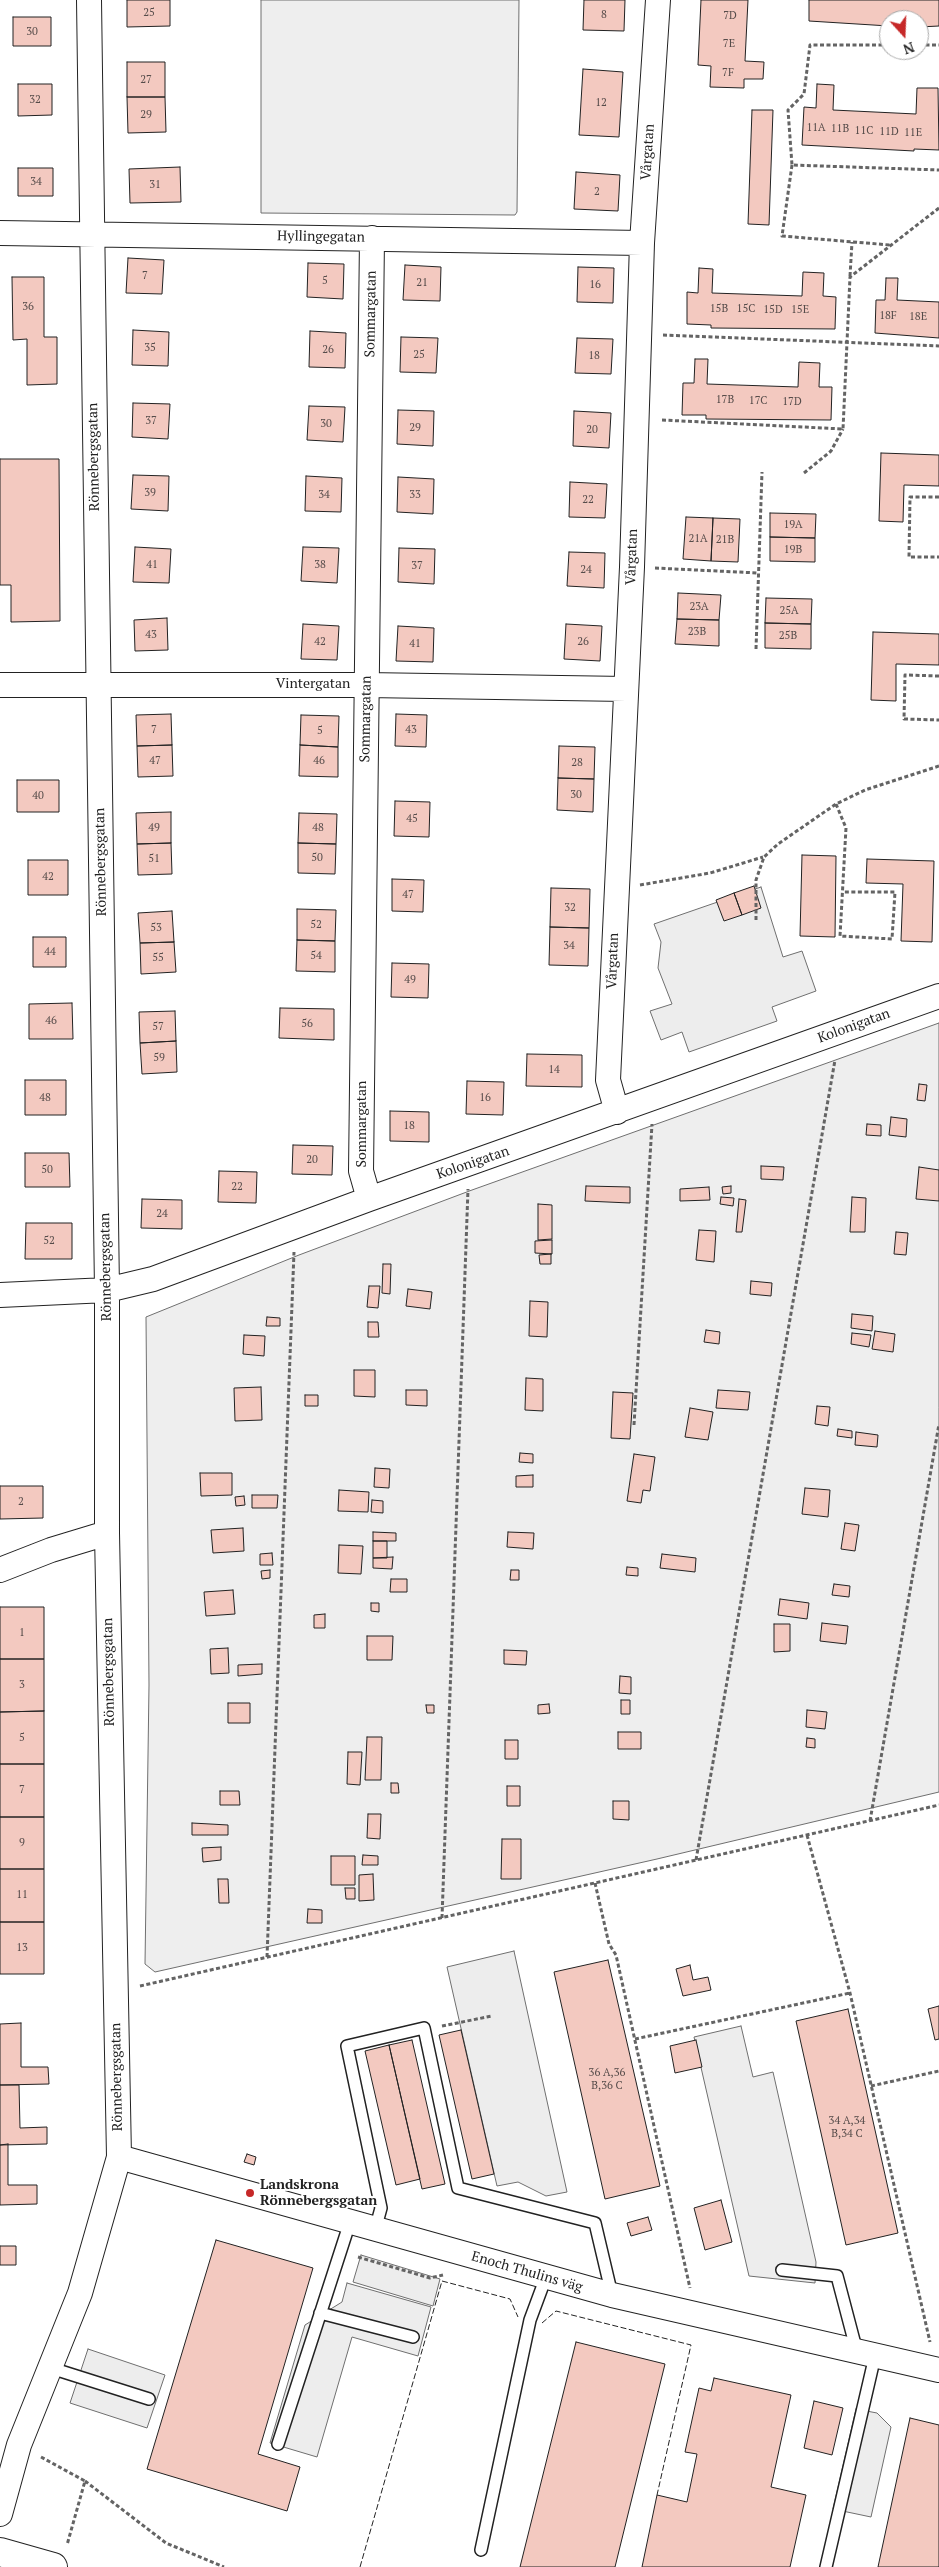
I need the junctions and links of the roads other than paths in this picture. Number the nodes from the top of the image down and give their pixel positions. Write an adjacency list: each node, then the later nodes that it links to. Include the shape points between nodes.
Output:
1 (89, 0): 4 (street, Rönnebergsgatan)
2 (658, 0): 6 (street, Vårgatan)
3 (0, 233): 4 (street, Hyllingegatan)
4 (91, 234): 5 (street, Hyllingegatan); 7 (street, Rönnebergsgatan)
5 (372, 238): 6 (street, Hyllingegatan); 8 (street, Sommargatan)
6 (642, 243): 10 (street, Vårgatan)
7 (98, 684): 8 (street, Vintergatan); 9 (street, Vintergatan); 14 (street, Rönnebergsgatan)
8 (366, 684): 10 (street, Vintergatan); 13 (street, Sommargatan, via 361,1171)
9 (0, 685)
10 (626, 689): 12 (street, Vårgatan, via 608,1080)
11 (939, 996): 12 (street, Kolonigatan)
12 (617, 1112): 13 (street, Kolonigatan)
13 (369, 1199): 14 (street, Kolonigatan, via 153,1279)
14 (107, 1290): 15 (street, Kolonigatan); 16 (street, Rönnebergsgatan)
15 (0, 1295)
16 (107, 1533): 17 (street); 18 (street, Rönnebergsgatan)
17 (0, 1570)
18 (120, 2157): 19 (street, Enoch Thulins väg); 27 (street, Rönnebergsgatan, via 80,2293)
19 (350, 2222): 20 (street, Enoch Thulins väg); 24 (lane)
20 (375, 2230): 22 (street, Enoch Thulins väg); 23 (lane, via 381,2208 346,2046 424,2028 458,2188 595,2223)
21 (782, 2270): 26 (lane, via 837,2276)
22 (546, 2277): 23 (street, Enoch Thulins väg); 33 (lane, via 530,2320)
23 (612, 2295): 26 (street, Enoch Thulins väg)
24 (320, 2313): 25 (lane); 31 (lane)
25 (413, 2337)
26 (866, 2354): 28 (street, Enoch Thulins väg); 36 (lane)
27 (51, 2368): 29 (lane); 30 (street, Rönnebergsgatan)
28 (936, 2369)
29 (149, 2398)
30 (10, 2443): 32 (street, Rönnebergsgatan)
31 (278, 2444)
32 (0, 2514)
33 (481, 2550)
34 (0, 2552): 35 (main road)
35 (59, 2557)
36 (826, 2567)

